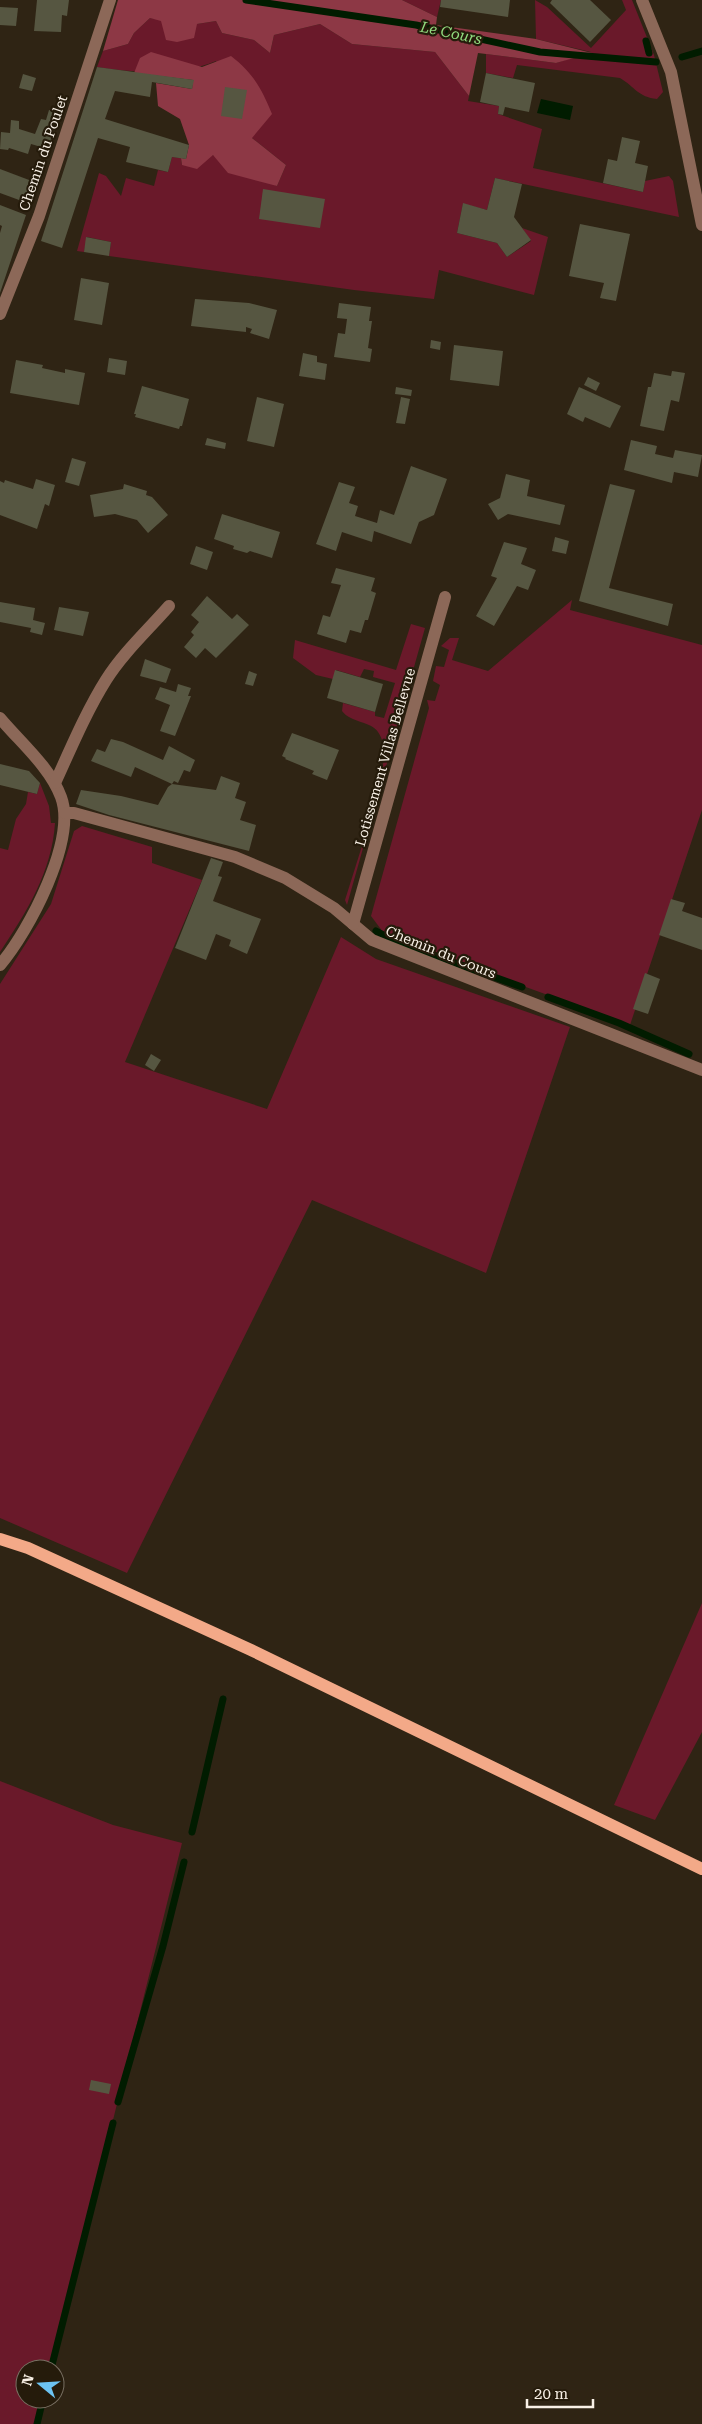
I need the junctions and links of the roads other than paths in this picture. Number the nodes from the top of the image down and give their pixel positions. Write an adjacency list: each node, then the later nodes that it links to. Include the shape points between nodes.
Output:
1 (110, 0): 4 (street, Chemin du Poulet, via 39,216)
2 (642, 0): 3 (street, via 671,72)
3 (702, 225)
4 (0, 314)
5 (445, 597): 10 (street, Lotissement Villas Bellevue)
6 (169, 606): 8 (street, via 107,678)
7 (0, 718): 8 (street)
8 (55, 783): 9 (street)
9 (65, 813): 10 (street, Chemin du Cours, via 235,857 285,878 334,908); 11 (street, via 60,845 39,902 13,950)
10 (353, 924): 12 (street, Chemin du Cours, via 372,940 394,950)
11 (0, 965)
12 (702, 1070)
13 (0, 1539): 14 (main road, via 28,1548 251,1650)
14 (702, 1869)

